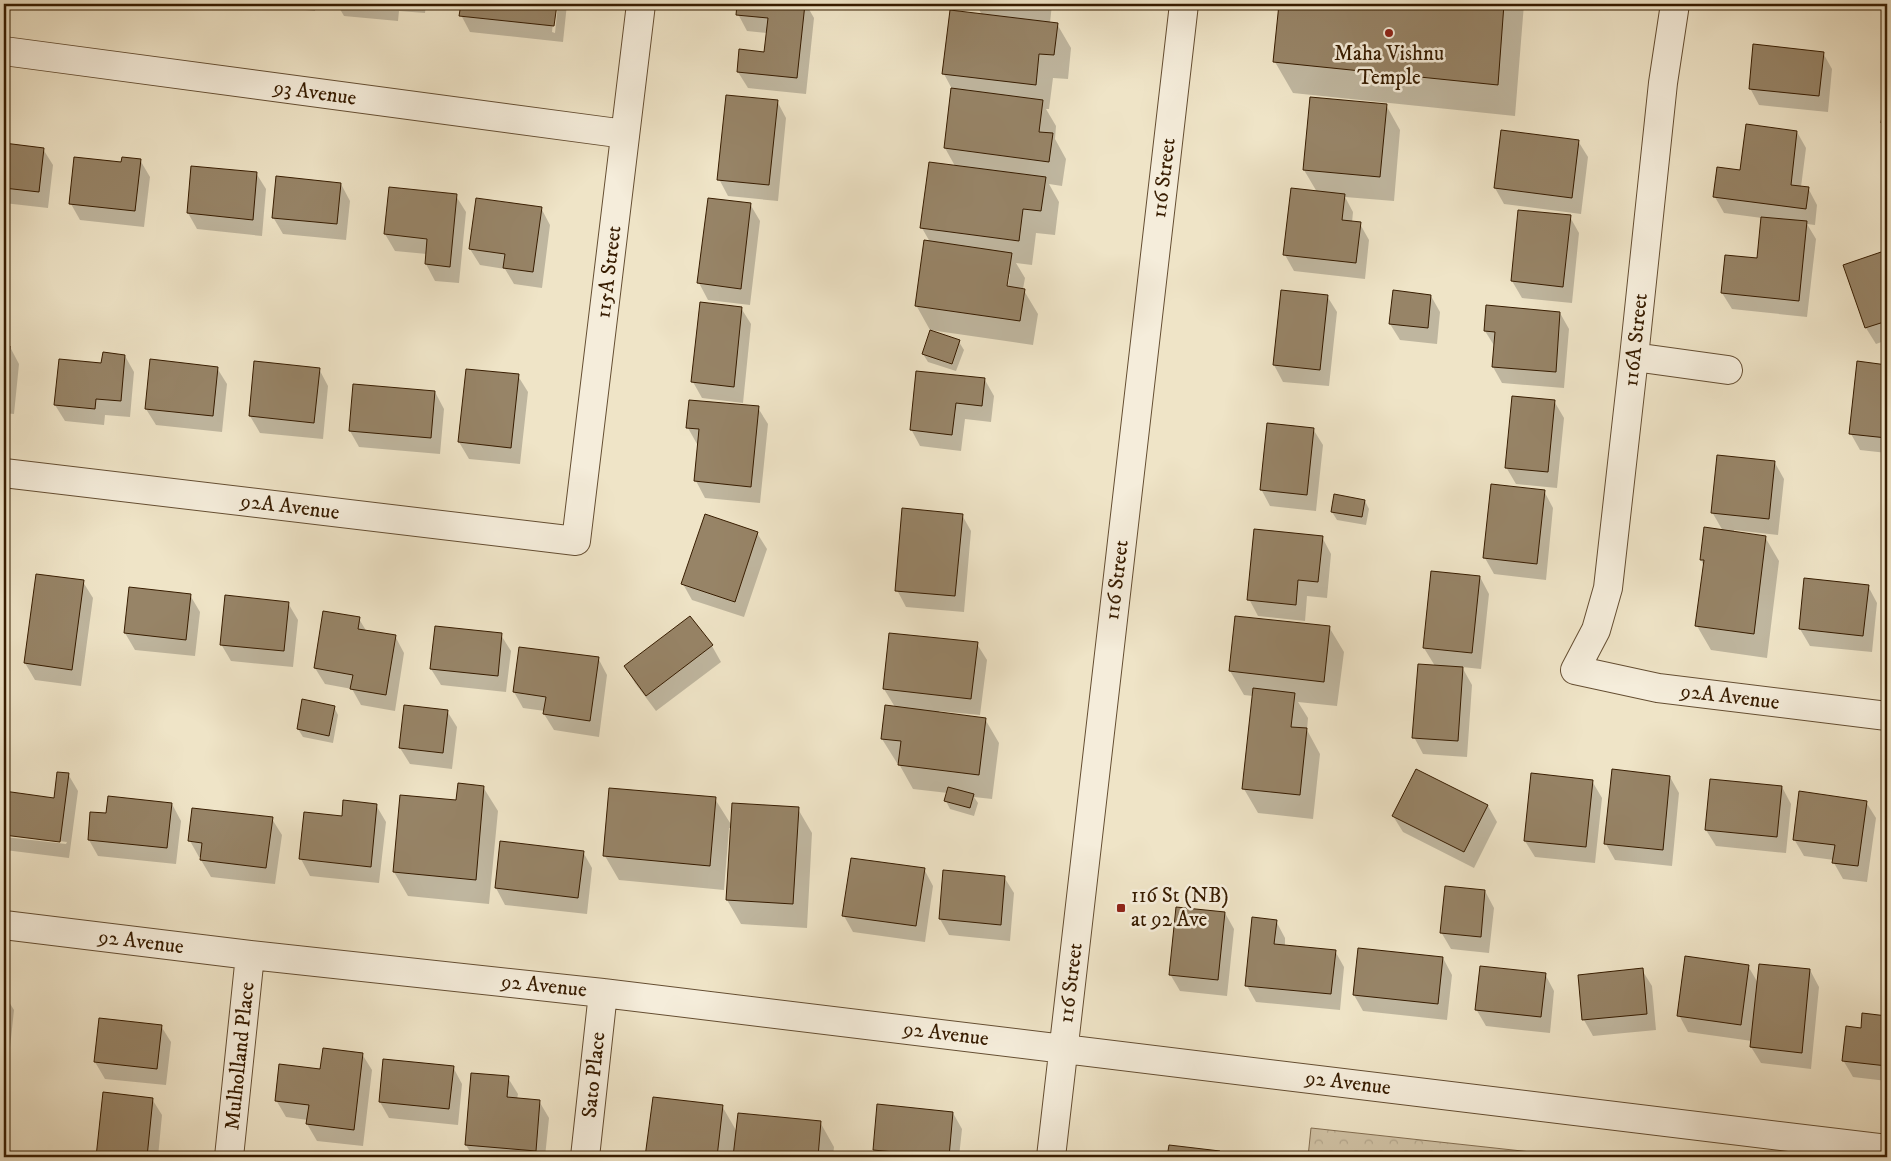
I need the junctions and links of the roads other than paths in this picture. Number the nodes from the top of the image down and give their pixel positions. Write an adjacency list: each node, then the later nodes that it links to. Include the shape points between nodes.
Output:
1 (641, 4): 5 (street, 115A Street)
2 (1184, 4): 15 (street, 116 Street)
3 (1675, 4): 6 (street, 116A Street, via 1663,83)
4 (4, 52): 5 (street, 93 Avenue)
5 (625, 134): 9 (street, 115A Street)
6 (1634, 357): 7 (street); 10 (street, 116A Street, via 1608,588 1596,630)
7 (1728, 370)
8 (4, 473): 9 (street, 92A Avenue)
9 (576, 541)
10 (1575, 670): 11 (street, 92A Avenue, via 1658,688)
11 (1887, 716)
12 (4, 925): 13 (street, 92 Avenue)
13 (250, 955): 14 (street, 92 Avenue); 17 (street, Mulholland Place)
14 (603, 992): 15 (street, 92 Avenue); 18 (street, Sato Place)
15 (1063, 1048): 16 (street, 92 Avenue); 19 (street, 116 Street)
16 (1887, 1148)
17 (229, 1157)
18 (585, 1157)
19 (1051, 1157)

